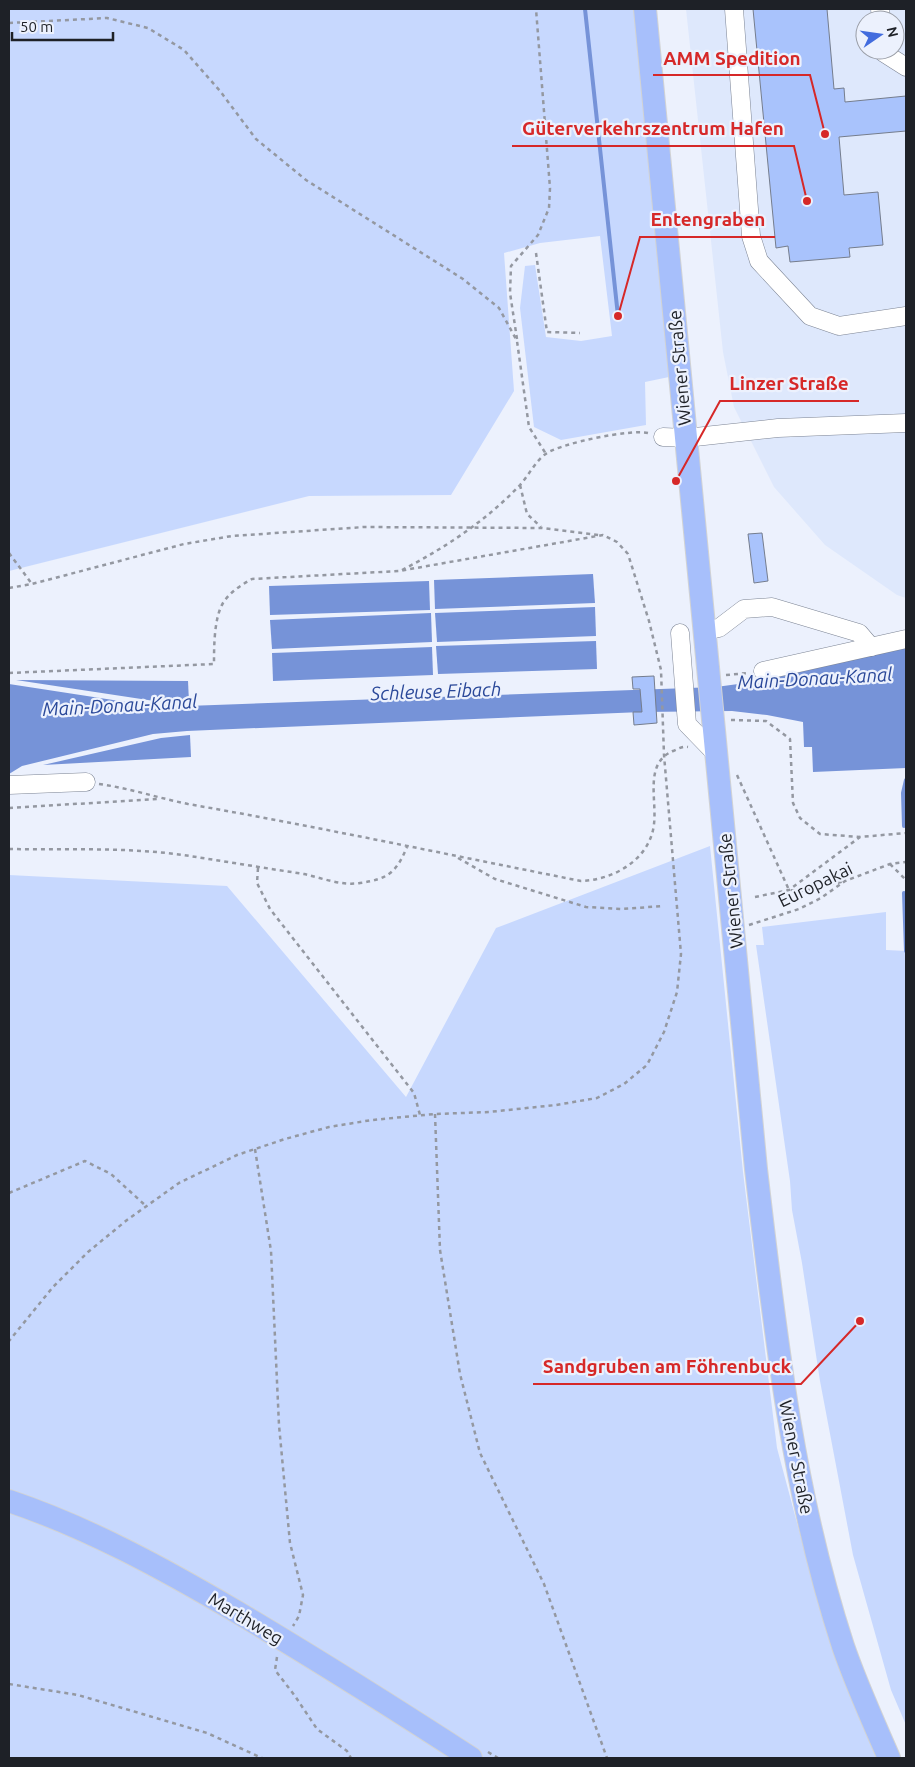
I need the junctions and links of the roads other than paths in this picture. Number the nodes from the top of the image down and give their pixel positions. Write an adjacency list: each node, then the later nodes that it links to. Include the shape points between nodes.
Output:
1 (645, 9): 8 (main road, Wiener Straße)
2 (734, 9): 5 (street, via 751,236 759,261 810,316 839,326)
3 (895, 60): 4 (street)
4 (906, 67)
5 (906, 316)
6 (906, 423): 8 (street, via 778,428)
7 (663, 436): 8 (street)
8 (686, 438): 9 (main road, Wiener Straße)
9 (704, 631): 12 (street, via 719,628 744,609 772,607 859,633); 14 (main road, Wiener Straße, via 714,675 719,722)
10 (680, 632): 14 (street, via 687,724)
11 (906, 639): 12 (street)
12 (871, 647): 13 (street)
13 (763, 671)
14 (717, 755): 19 (main road, Wiener Straße, via 744,929 756,1170 794,1454 814,1545 843,1646)
15 (86, 782): 16 (street)
16 (9, 785)
17 (9, 1501): 18 (main road, Marthweg, via 124,1550 204,1593 354,1682)
18 (471, 1758)
19 (889, 1758)

